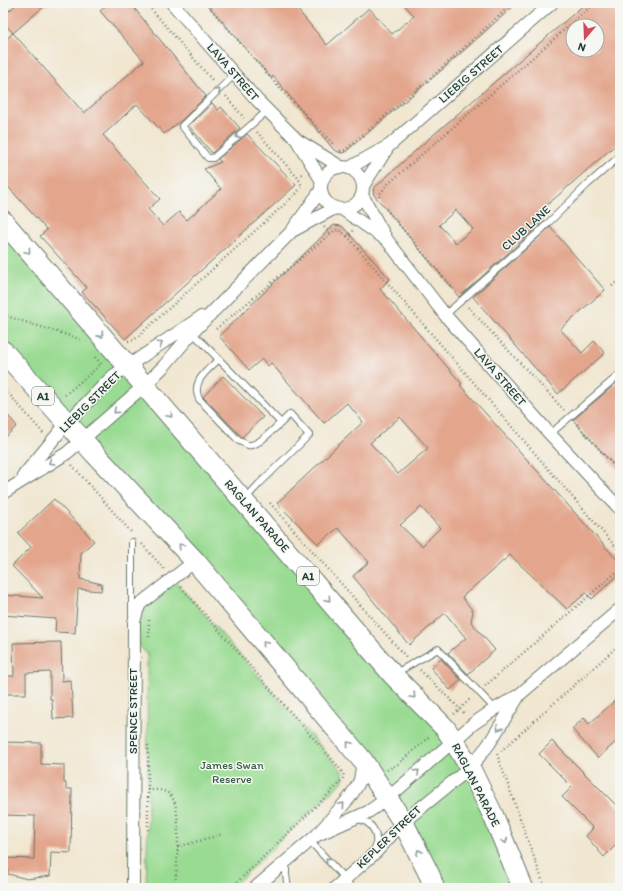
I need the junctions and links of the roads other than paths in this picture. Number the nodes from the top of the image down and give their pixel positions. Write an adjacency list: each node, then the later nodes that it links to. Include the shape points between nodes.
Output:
1 (172, 3): 3 (street, LAVA STREET)
2 (552, 3): 6 (street, LIEBIG STREET)
3 (235, 74): 4 (street, LAVA STREET); 4 (lane, one-way to 3, via 213,158 208,158 182,126)
4 (267, 110): 5 (street, LAVA STREET)
5 (296, 140): 8 (street, LAVA STREET); 9 (street, LAVA STREET)
6 (390, 144): 8 (street, LIEBIG STREET); 10 (street, LIEBIG STREET)
7 (620, 156): 16 (lane, CLUB LANE)
8 (345, 168): 9 (street, via 329,171); 10 (street, via 358,175)
9 (321, 185): 11 (street, via 325,201); 13 (street, LIEBIG STREET)
10 (362, 190): 11 (street, via 354,205); 14 (street, LAVA STREET)
11 (339, 208): 13 (street, LIEBIG STREET); 14 (street, LAVA STREET)
12 (3, 221): 20 (highway, RAGLAN PARADE / A1, one-way to 20)
13 (291, 232): 15 (street, LIEBIG STREET)
14 (387, 240): 16 (street, LAVA STREET)
15 (216, 308): 17 (street, LIEBIG STREET); 20 (street, LIEBIG STREET, one-way to 15)
16 (445, 315): 25 (street, LAVA STREET)
17 (192, 333): 19 (lane); 22 (street, LIEBIG STREET)
18 (6, 358): 23 (highway, A1)
19 (219, 359): 24 (lane); 24 (lane, via 202,376 197,384 196,393 239,441 253,445)
20 (128, 366): 22 (highway, RAGLAN PARADE / A1); 23 (street, LIEBIG STREET, via 113,376)
21 (620, 374): 25 (lane)
22 (145, 385): 26 (street, LIEBIG STREET, one-way to 26); 29 (highway, RAGLAN PARADE / A1, one-way to 29)
23 (68, 423): 26 (highway, A1); 27 (street, LIEBIG STREET)
24 (281, 423): 29 (lane, via 290,414 309,435)
25 (550, 434): 30 (street, LAVA STREET)
26 (83, 440): 27 (street, LIEBIG STREET, one-way to 27); 32 (highway, A1, one-way to 26)
27 (17, 484): 28 (street, LIEBIG STREET)
28 (3, 493)
29 (250, 494): 35 (highway, RAGLAN PARADE / A1, one-way to 35)
30 (620, 509)
31 (134, 540): 34 (lane)
32 (195, 561): 34 (street, SPENCE STREET, via 140,604); 39 (highway, A1, one-way to 32)
33 (620, 609): 36 (street, KEPLER STREET)
34 (133, 632): 48 (street, SPENCE STREET)
35 (393, 675): 37 (lane, via 438,649); 38 (highway, RAGLAN PARADE / A1, one-way to 38)
36 (519, 695): 37 (street, KEPLER STREET); 40 (street, KEPLER STREET, one-way to 40, via 489,744)
37 (495, 709): 38 (street, KEPLER STREET)
38 (454, 740): 40 (highway, RAGLAN PARADE / A1); 41 (street, KEPLER STREET, one-way to 38)
39 (363, 761): 41 (highway, A1); 44 (street, KEPLER STREET, one-way to 39, via 350,797 357,786)
40 (470, 768): 43 (street, KEPLER STREET); 53 (highway, RAGLAN PARADE / A1, one-way to 53)
41 (388, 798): 42 (street, KEPLER STREET, via 368,812); 43 (highway, A1)
42 (352, 819): 44 (street, KEPLER STREET); 45 (lane, via 362,819 373,828 376,840)
43 (403, 822): 45 (street, KEPLER STREET); 52 (highway, A1, one-way to 43)
44 (314, 838): 46 (street, KEPLER STREET); 47 (lane, one-way to 44)
45 (372, 855): 47 (street, KEPLER STREET)
46 (286, 861): 49 (street, KEPLER STREET); 50 (lane)
47 (348, 883): 51 (street, KEPLER STREET)
48 (133, 888)
49 (255, 888)
50 (288, 888)
51 (335, 888)
52 (434, 888)
53 (524, 888)

